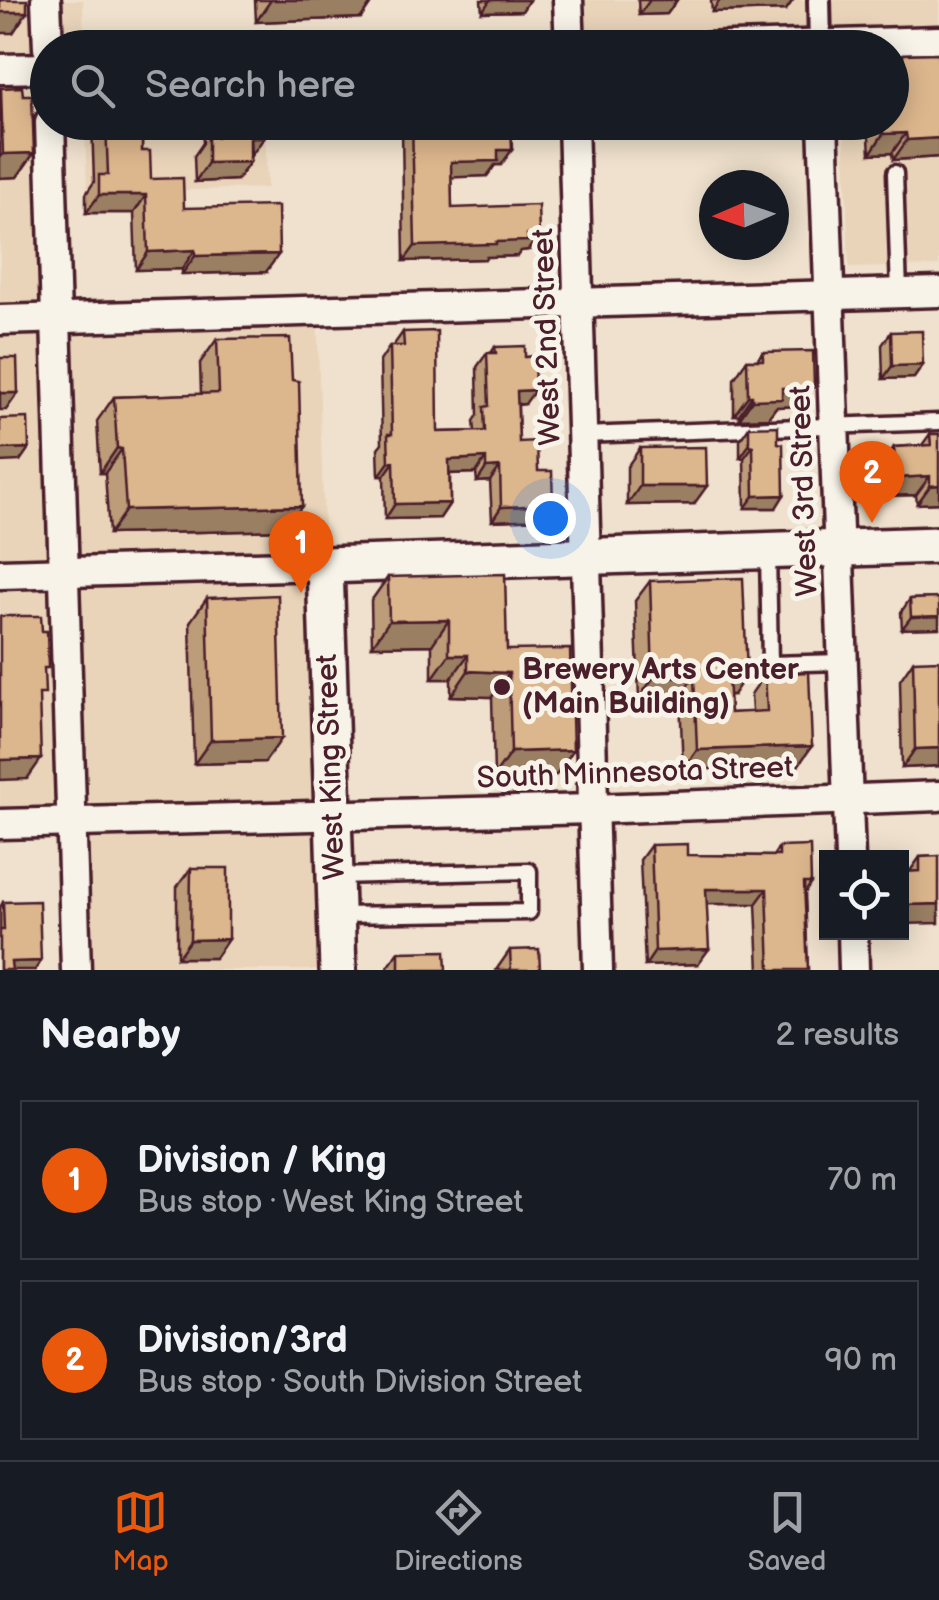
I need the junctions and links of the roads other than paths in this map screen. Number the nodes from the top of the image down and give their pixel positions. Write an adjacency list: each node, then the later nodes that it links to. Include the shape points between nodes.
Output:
1 (46, 0): 4 (street)
2 (568, 0): 5 (street)
3 (819, 0): 6 (street)
4 (47, 30)
5 (569, 30)
6 (820, 30)
7 (939, 40): 8 (street)
8 (909, 42)
9 (30, 68): 10 (street)
10 (0, 69)
11 (51, 140): 19 (street)
12 (573, 140): 18 (street, West 2nd Street)
13 (824, 140): 17 (street, West 3rd Street)
14 (896, 173): 16 (lane)
15 (939, 292): 16 (street)
16 (899, 294): 17 (street)
17 (829, 296): 18 (street); 22 (street, West 3rd Street)
18 (578, 302): 19 (street); 23 (street, West 2nd Street)
19 (56, 318): 20 (street); 29 (street)
20 (0, 320)
21 (939, 422): 22 (lane)
22 (834, 426): 23 (lane); 25 (street, West 3rd Street)
23 (582, 435): 27 (street, West 2nd Street)
24 (939, 545): 25 (street)
25 (838, 547): 26 (street); 31 (street, West 3rd Street)
26 (768, 550): 27 (street); 31 (lane, via 770,664)
27 (586, 556): 28 (street); 34 (street, West 2nd Street)
28 (325, 565): 29 (street); 35 (street, West King Street)
29 (64, 572): 30 (street); 36 (street)
30 (0, 574)
31 (842, 662): 33 (street, West 3rd Street)
32 (939, 796): 33 (street, South Minnesota Street)
33 (848, 799): 34 (street, South Minnesota Street); 38 (street, West 3rd Street)
34 (592, 808): 35 (street, South Minnesota Street); 44 (street, West 2nd Street)
35 (333, 815): 36 (street, South Minnesota Street); 39 (street, West King Street)
36 (71, 821): 37 (street, South Minnesota Street); 42 (street)
37 (0, 824)
38 (850, 850)
39 (335, 876): 40 (street, West King Street); 40 (lane, via 529,872 529,912)
40 (336, 915): 43 (street, West King Street)
41 (852, 940): 45 (street)
42 (76, 970)
43 (338, 970)
44 (598, 970)
45 (854, 970)

